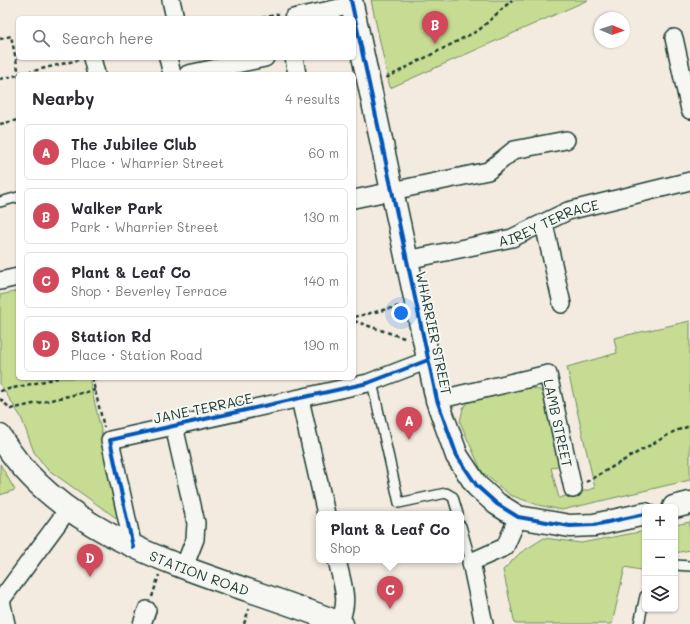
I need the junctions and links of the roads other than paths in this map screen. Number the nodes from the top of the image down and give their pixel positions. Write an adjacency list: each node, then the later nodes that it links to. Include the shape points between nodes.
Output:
1 (171, 0): 4 (street)
2 (352, 3): 3 (street); 5 (street, WHARRIER STREET)
3 (289, 15)
4 (174, 16)
5 (355, 16)
6 (356, 22): 19 (street, WHARRIER STREET)
7 (674, 38): 16 (street)
8 (88, 60): 12 (street)
9 (168, 60): 13 (street)
10 (255, 60): 14 (street)
11 (294, 60): 15 (street)
12 (95, 72)
13 (172, 72)
14 (198, 72)
15 (297, 72)
16 (690, 110)
17 (566, 140): 19 (street, via 514,150 488,171)
18 (690, 181): 23 (street, AIREY TERRACE, via 568,211)
19 (392, 190): 21 (street); 24 (street, WHARRIER STREET)
20 (16, 198): 22 (lane)
21 (356, 198)
22 (0, 202)
23 (544, 224): 24 (street, AIREY TERRACE, via 512,238); 27 (street)
24 (407, 260): 28 (street, WHARRIER STREET)
25 (16, 277): 26 (street)
26 (0, 281)
27 (562, 304)
28 (427, 353): 29 (street, JANE TERRACE); 31 (street, WHARRIER STREET)
29 (372, 382): 30 (street, JANE TERRACE); 39 (lane, via 399,503 446,493 453,497)
30 (300, 399): 32 (street, JANE TERRACE); 38 (street)
31 (437, 400): 34 (street, LAMB STREET, via 548,374); 41 (street, WHARRIER STREET, via 457,456 477,486 497,504)
32 (174, 426): 43 (street, JANE TERRACE, via 110,440); 45 (street, via 196,523 195,539)
33 (0, 436): 37 (street, STATION ROAD, via 28,474)
34 (573, 489)
35 (690, 503): 36 (street)
36 (678, 506)
37 (69, 508): 43 (street, STATION ROAD); 49 (street)
38 (325, 511)
39 (457, 511)
40 (642, 515): 41 (street, WHARRIER STREET, via 594,525 570,526)
41 (518, 517): 44 (street, via 506,547)
42 (464, 537): 44 (lane)
43 (133, 546): 45 (street, STATION ROAD)
44 (471, 562): 53 (street)
45 (174, 563): 52 (street, STATION ROAD)
46 (338, 563): 52 (street, via 346,604)
47 (678, 565): 48 (lane)
48 (690, 566)
49 (1, 600): 51 (street)
50 (642, 610): 54 (lane)
51 (6, 624)
52 (340, 624)
53 (484, 624)
54 (639, 624)

